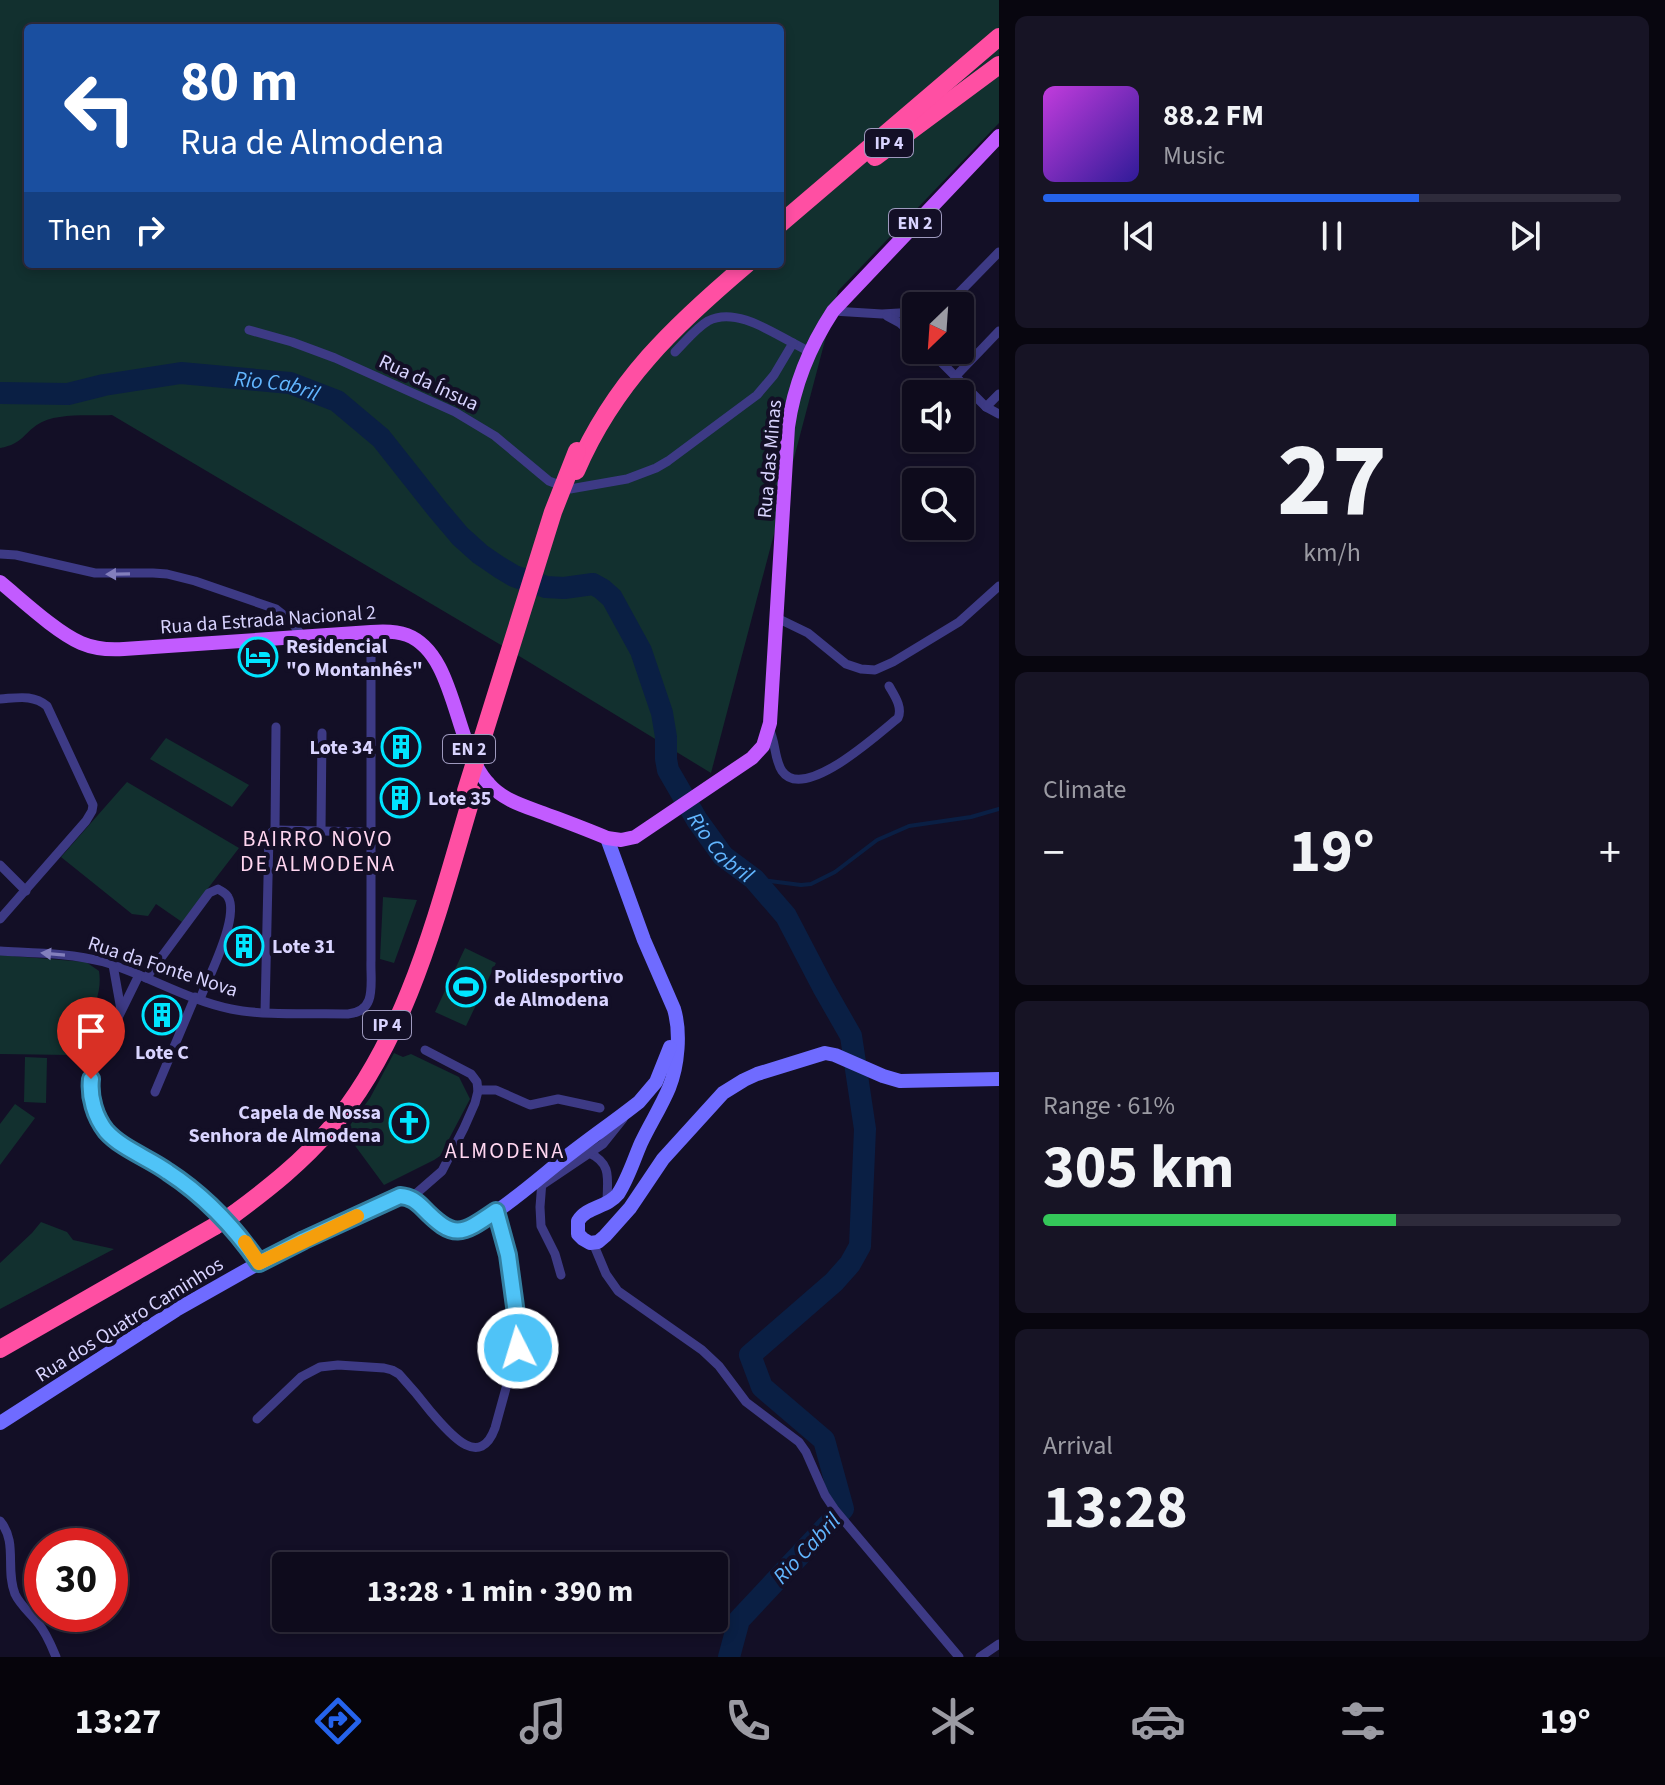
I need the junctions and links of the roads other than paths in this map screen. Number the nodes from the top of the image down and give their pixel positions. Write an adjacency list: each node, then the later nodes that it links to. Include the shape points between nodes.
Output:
1 (999, 37): 6 (highway, IP 4)
2 (999, 49): 5 (highway, IP 4)
3 (999, 65): 5 (highway)
4 (999, 136): 12 (main road, Rua das Minas / EN 2)
5 (850, 176): 7 (highway, IP 4)
6 (784, 221)
7 (784, 233)
8 (999, 252): 11 (street)
9 (729, 268): 26 (highway, IP 4, via 651,340 607,397)
10 (742, 268): 26 (highway, IP 4, via 645,360)
11 (961, 292)
12 (833, 311): 14 (street); 20 (main road, Rua das Minas / EN 2)
13 (902, 313): 14 (street)
14 (882, 314): 15 (street)
15 (902, 325)
16 (249, 330): 18 (street, Rua da Ínsua, via 335,358 465,417 549,481 570,489 627,479 668,461 757,395)
17 (999, 331): 22 (street)
18 (793, 343): 19 (street, via 748,321 720,317); 20 (street)
19 (675, 352)
20 (810, 352): 30 (main road, Rua das Minas / EN 2, via 788,427)
21 (942, 364): 22 (street)
22 (955, 377): 24 (street)
23 (999, 394): 24 (street)
24 (986, 407): 25 (street)
25 (999, 414)
26 (580, 453): 38 (highway, IP 4, bridge); 38 (highway, IP 4, bridge, via 550,521)
27 (0, 554): 32 (street, one-way to 27, via 276,609 195,581 167,574 95,573)
28 (0, 582): 32 (main road, Rua da Estrada Nacional 2 / EN 2, via 66,635 97,648)
29 (999, 586): 30 (street, via 959,622 870,671 846,664 808,633)
30 (777, 618): 36 (main road, EN 2)
31 (371, 632): 32 (main road, Rua da Estrada Nacional 2 / EN 2); 41 (street); 42 (main road, Rua da Estrada Nacional 2 / EN 2, via 404,634 432,655 474,761 492,788 514,802)
32 (302, 636)
33 (889, 686): 36 (street, via 898,718 815,776 785,775)
34 (0, 699): 44 (street, via 38,699 47,706 93,805 86,821)
35 (276, 727): 39 (street)
36 (769, 729): 42 (main road, EN 2, via 748,761 644,832 626,839)
37 (322, 733): 40 (street)
38 (470, 792): 64 (highway, IP 4, bridge, via 407,977 367,1064 301,1146)
39 (275, 830): 40 (street); 51 (street, via 269,834 268,847)
40 (321, 831): 41 (street)
41 (369, 832): 51 (street, Rua da Fonte Nova, via 368,1003 348,1014)
42 (607, 838): 52 (main road)
43 (0, 865): 44 (street)
44 (26, 891): 45 (street)
45 (0, 919)
46 (0, 951): 47 (street, Rua da Fonte Nova, one-way to 46)
47 (109, 964): 48 (street, Rua da Fonte Nova); 50 (street)
48 (143, 976): 49 (street, Rua da Fonte Nova); 49 (street, via 209,893 218,889 229,899 230,919); 50 (street)
49 (198, 998): 51 (street, Rua da Fonte Nova, via 231,1009); 56 (street)
50 (121, 1010): 66 (street, via 91,1079 100,1123 113,1138 206,1201)
51 (265, 1012)
52 (677, 1019): 58 (main road, via 659,1076); 62 (main road, via 669,1088 621,1189)
53 (425, 1050): 55 (street, via 471,1074)
54 (999, 1079): 65 (main road, via 900,1081 822,1054 748,1077 723,1093 663,1159 622,1218)
55 (478, 1090): 57 (street, via 496,1090 532,1105 556,1098); 61 (street, via 442,1171)
56 (155, 1092)
57 (600, 1108)
58 (630, 1109): 59 (street, via 608,1139); 60 (main road)
59 (589, 1153): 60 (street); 62 (street, via 607,1169)
60 (543, 1179): 63 (main road); 67 (street, via 541,1226)
61 (411, 1198): 63 (main road, via 454,1231); 66 (main road, Rua dos Quatro Caminhos, via 394,1199)
62 (607, 1203): 65 (main road, via 578,1221 579,1236)
63 (496, 1211): 70 (street, via 508,1255 519,1341 493,1434 485,1443 469,1447 458,1442 399,1374 384,1368 333,1365 310,1371)
64 (212, 1223): 68 (highway, IP 4); 69 (highway, IP 4)
65 (593, 1243): 75 (street, via 618,1291 702,1350 746,1402 801,1444 835,1510)
66 (259, 1263): 71 (main road, Rua dos Quatro Caminhos, via 149,1326)
67 (561, 1275)
68 (0, 1337)
69 (0, 1349)
70 (257, 1419)
71 (0, 1423)
72 (0, 1521): 74 (street, via 10,1541 14,1593 44,1631)
73 (999, 1644): 76 (street)
74 (56, 1657)
75 (959, 1657)
76 (980, 1657)

